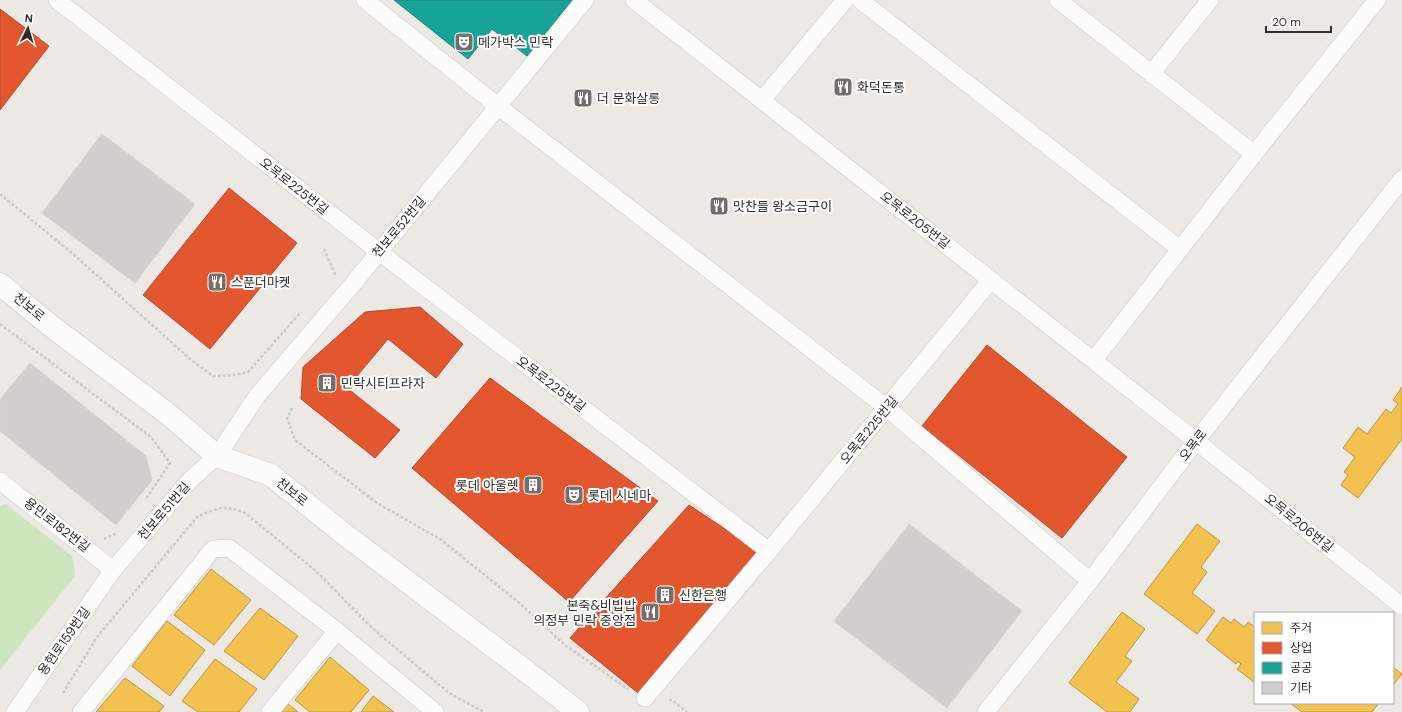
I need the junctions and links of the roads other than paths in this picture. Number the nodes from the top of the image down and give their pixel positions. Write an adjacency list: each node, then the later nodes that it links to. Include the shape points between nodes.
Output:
1 (57, 0): 16 (street, 오목로225번길)
2 (365, 0): 12 (street)
3 (585, 0): 12 (street, 천보로52번길)
4 (634, 0): 11 (street, 오목로205번길)
5 (845, 0): 11 (street)
6 (860, 0): 15 (street)
7 (1058, 0): 10 (street)
8 (1210, 0): 10 (street)
9 (1377, 0): 13 (street)
10 (1151, 74): 13 (street)
11 (762, 100): 17 (street, 오목로205번길)
12 (499, 107): 16 (street, 천보로52번길); 20 (street)
13 (1254, 154): 15 (street)
14 (1402, 180): 21 (street, 오목로)
15 (1180, 249): 19 (street)
16 (378, 252): 22 (street, 천보로52번길, via 257,396); 24 (street, 오목로225번길)
17 (991, 280): 19 (street, 오목로205번길); 20 (street, 오목로225번길)
18 (0, 284): 22 (main road, 천보로, via 51,326 168,414)
19 (1094, 360): 21 (street, 오목로205번길)
20 (887, 408): 24 (street, 오목로225번길); 26 (street)
21 (1196, 441): 26 (street, 오목로); 27 (street, 오목로206번길)
22 (217, 456): 25 (street, 천보로51번길, via 189,481); 34 (main road, 천보로, via 271,475 344,534)
23 (0, 481): 25 (street, 용민로182번길)
24 (769, 551): 29 (street)
25 (113, 570): 30 (street, 용현로159번길)
26 (1090, 582): 35 (street, 오목로)
27 (1402, 606)
28 (337, 631): 31 (street, via 229,548 214,549); 32 (street); 33 (street)
29 (645, 698)
30 (15, 712)
31 (81, 712)
32 (270, 712)
33 (435, 712)
34 (578, 712)
35 (986, 712)

